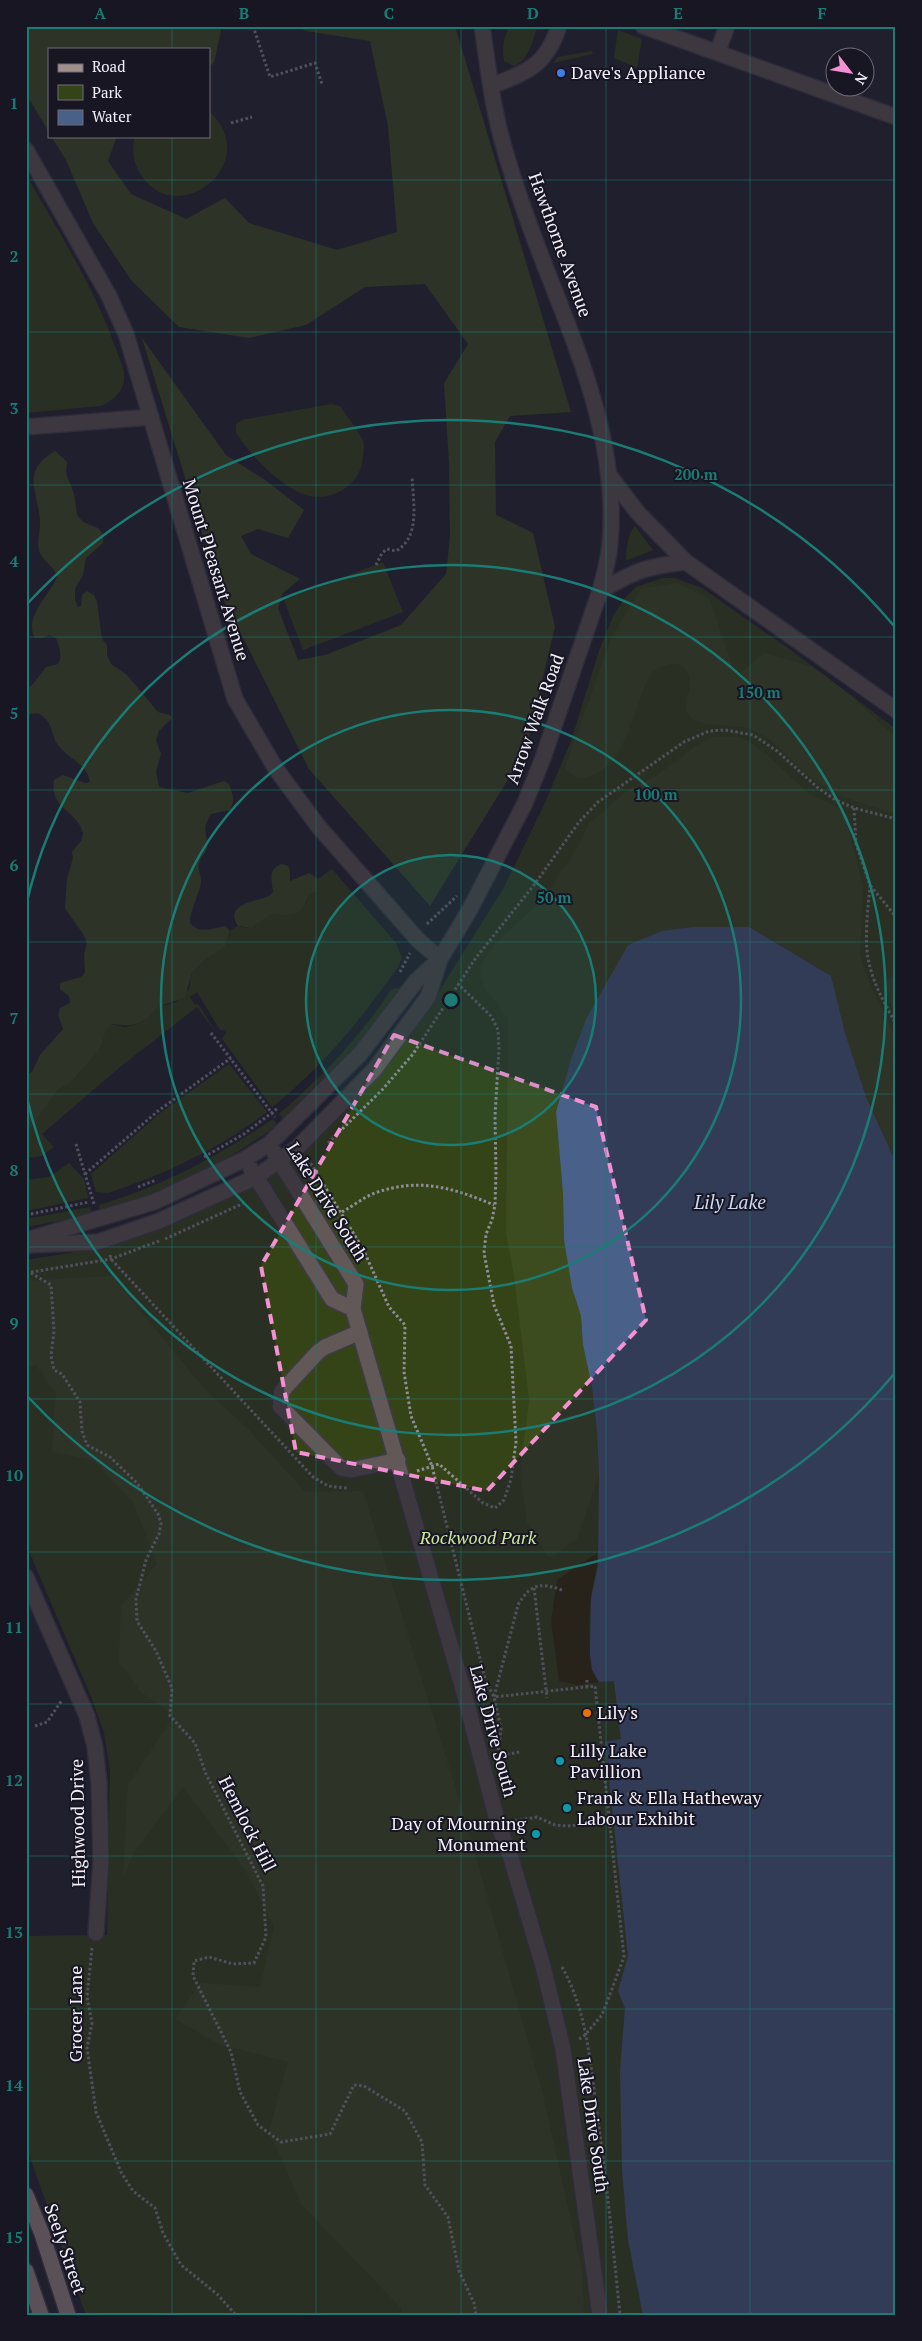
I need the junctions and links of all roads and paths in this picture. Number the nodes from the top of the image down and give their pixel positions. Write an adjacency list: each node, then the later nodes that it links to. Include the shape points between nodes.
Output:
1 (253, 26): 7 (path, via 270,77 315,64)
2 (482, 26): 8 (street, Hawthorne Avenue)
3 (559, 26): 8 (street, via 549,49 538,63 528,71)
4 (643, 26): 6 (street)
5 (728, 26): 6 (street)
6 (718, 52): 10 (street)
7 (322, 84)
8 (491, 86): 15 (street, Hawthorne Avenue, via 527,218 581,355)
9 (252, 117): 11 (path)
10 (896, 117)
11 (231, 123)
12 (26, 150): 13 (street, Mount Pleasant Avenue, via 109,296 126,334)
13 (151, 417): 14 (street); 25 (street, Mount Pleasant Avenue, via 236,699 295,798)
14 (26, 427)
15 (609, 475): 17 (street, via 638,513); 19 (street, Arrow Walk Road, via 610,544)
16 (412, 477): 18 (path, via 413,526 410,537 404,547 396,551 387,549 382,553)
17 (686, 562): 19 (street, via 636,571); 20 (street)
18 (376, 565)
19 (600, 591): 26 (street, Arrow Walk Road, via 525,803)
20 (896, 710)
21 (854, 808): 22 (path); 23 (path, via 856,844); 28 (path, via 817,787 777,751 753,735 709,731 684,742 598,802 579,822 488,942)
22 (896, 819)
23 (870, 885): 24 (path); 29 (path, via 869,966)
24 (896, 917)
25 (418, 940): 26 (street, Mount Pleasant Avenue); 27 (path)
26 (440, 959): 34 (street, via 416,981 360,1054); 36 (street, via 428,997 395,1045 298,1147)
27 (398, 974)
28 (440, 1013)
29 (896, 1024)
30 (211, 1032): 31 (path)
31 (231, 1058): 33 (path); 38 (path, via 158,1111)
32 (279, 1107): 33 (path)
33 (272, 1113): 37 (path, via 244,1134)
34 (269, 1144): 35 (street); 36 (street, Lake Drive South)
35 (245, 1159): 39 (street); 46 (street, via 154,1202)
36 (279, 1161): 39 (street); 49 (street, Lake Drive South, via 356,1284)
37 (195, 1162)
38 (85, 1174)
39 (256, 1177): 47 (street, via 159,1221 98,1242); 49 (street, via 332,1299)
40 (162, 1178): 41 (path)
41 (131, 1190)
42 (102, 1198): 45 (path)
43 (495, 1205): 44 (path, via 439,1186 405,1186 374,1193)
44 (342, 1212)
45 (26, 1215)
46 (26, 1240)
47 (26, 1245)
48 (31, 1273): 74 (path, Hemlock Hill, via 50,1285 54,1370 62,1374 80,1402 82,1431 87,1445 110,1457 136,1482 158,1514 161,1523 159,1534 146,1560 136,1599 137,1621 156,1651 172,1688 170,1716 196,1743 206,1774 263,1886 266,1937 254,1963 234,1964 209,1957 194,1961 193,1976 231,2052 240,2092 258,2125 281,2142 330,2134 354,2085 364,2086 405,2111 422,2142 425,2185 448,2218 459,2271)
49 (353, 1309): 50 (street, Lake Drive South)
50 (360, 1332): 51 (street, Lake Drive South); 51 (street, via 318,1352 282,1391 280,1406 341,1468 351,1470)
51 (398, 1460): 62 (street, Lake Drive South)
52 (26, 1577): 56 (street, Highwood Drive)
53 (534, 1588): 54 (path, via 545,1585); 58 (path); 58 (path, via 526,1592 518,1605 494,1696)
54 (562, 1590)
55 (587, 1680): 57 (path)
56 (73, 1684): 60 (path, via 47,1722); 67 (street, Highwood Drive, via 87,1716 98,1775 101,1861)
57 (587, 1687): 58 (path); 64 (path, via 596,1686)
58 (546, 1692): 59 (path)
59 (547, 1698)
60 (35, 1726)
61 (520, 1752): 62 (path)
62 (481, 1760): 66 (street, Lake Drive South)
63 (636, 1793): 64 (path)
64 (607, 1797): 65 (path)
65 (609, 1822): 66 (path, via 560,1826 537,1817); 68 (path, via 624,1957 602,2014 585,2035)
66 (498, 1824): 68 (street, Lake Drive South, via 543,1966)
67 (96, 1933): 73 (path, Grocer Lane, via 89,1961 87,1997 92,2022 86,2048 96,2112 121,2172 132,2191 155,2208 163,2233 181,2264)
68 (563, 2049): 75 (street, Lake Drive South)
69 (26, 2195): 72 (main road, Seely Street)
70 (26, 2271): 71 (main road)
71 (41, 2315)
72 (68, 2315)
73 (236, 2315)
74 (476, 2315)
75 (600, 2315)

